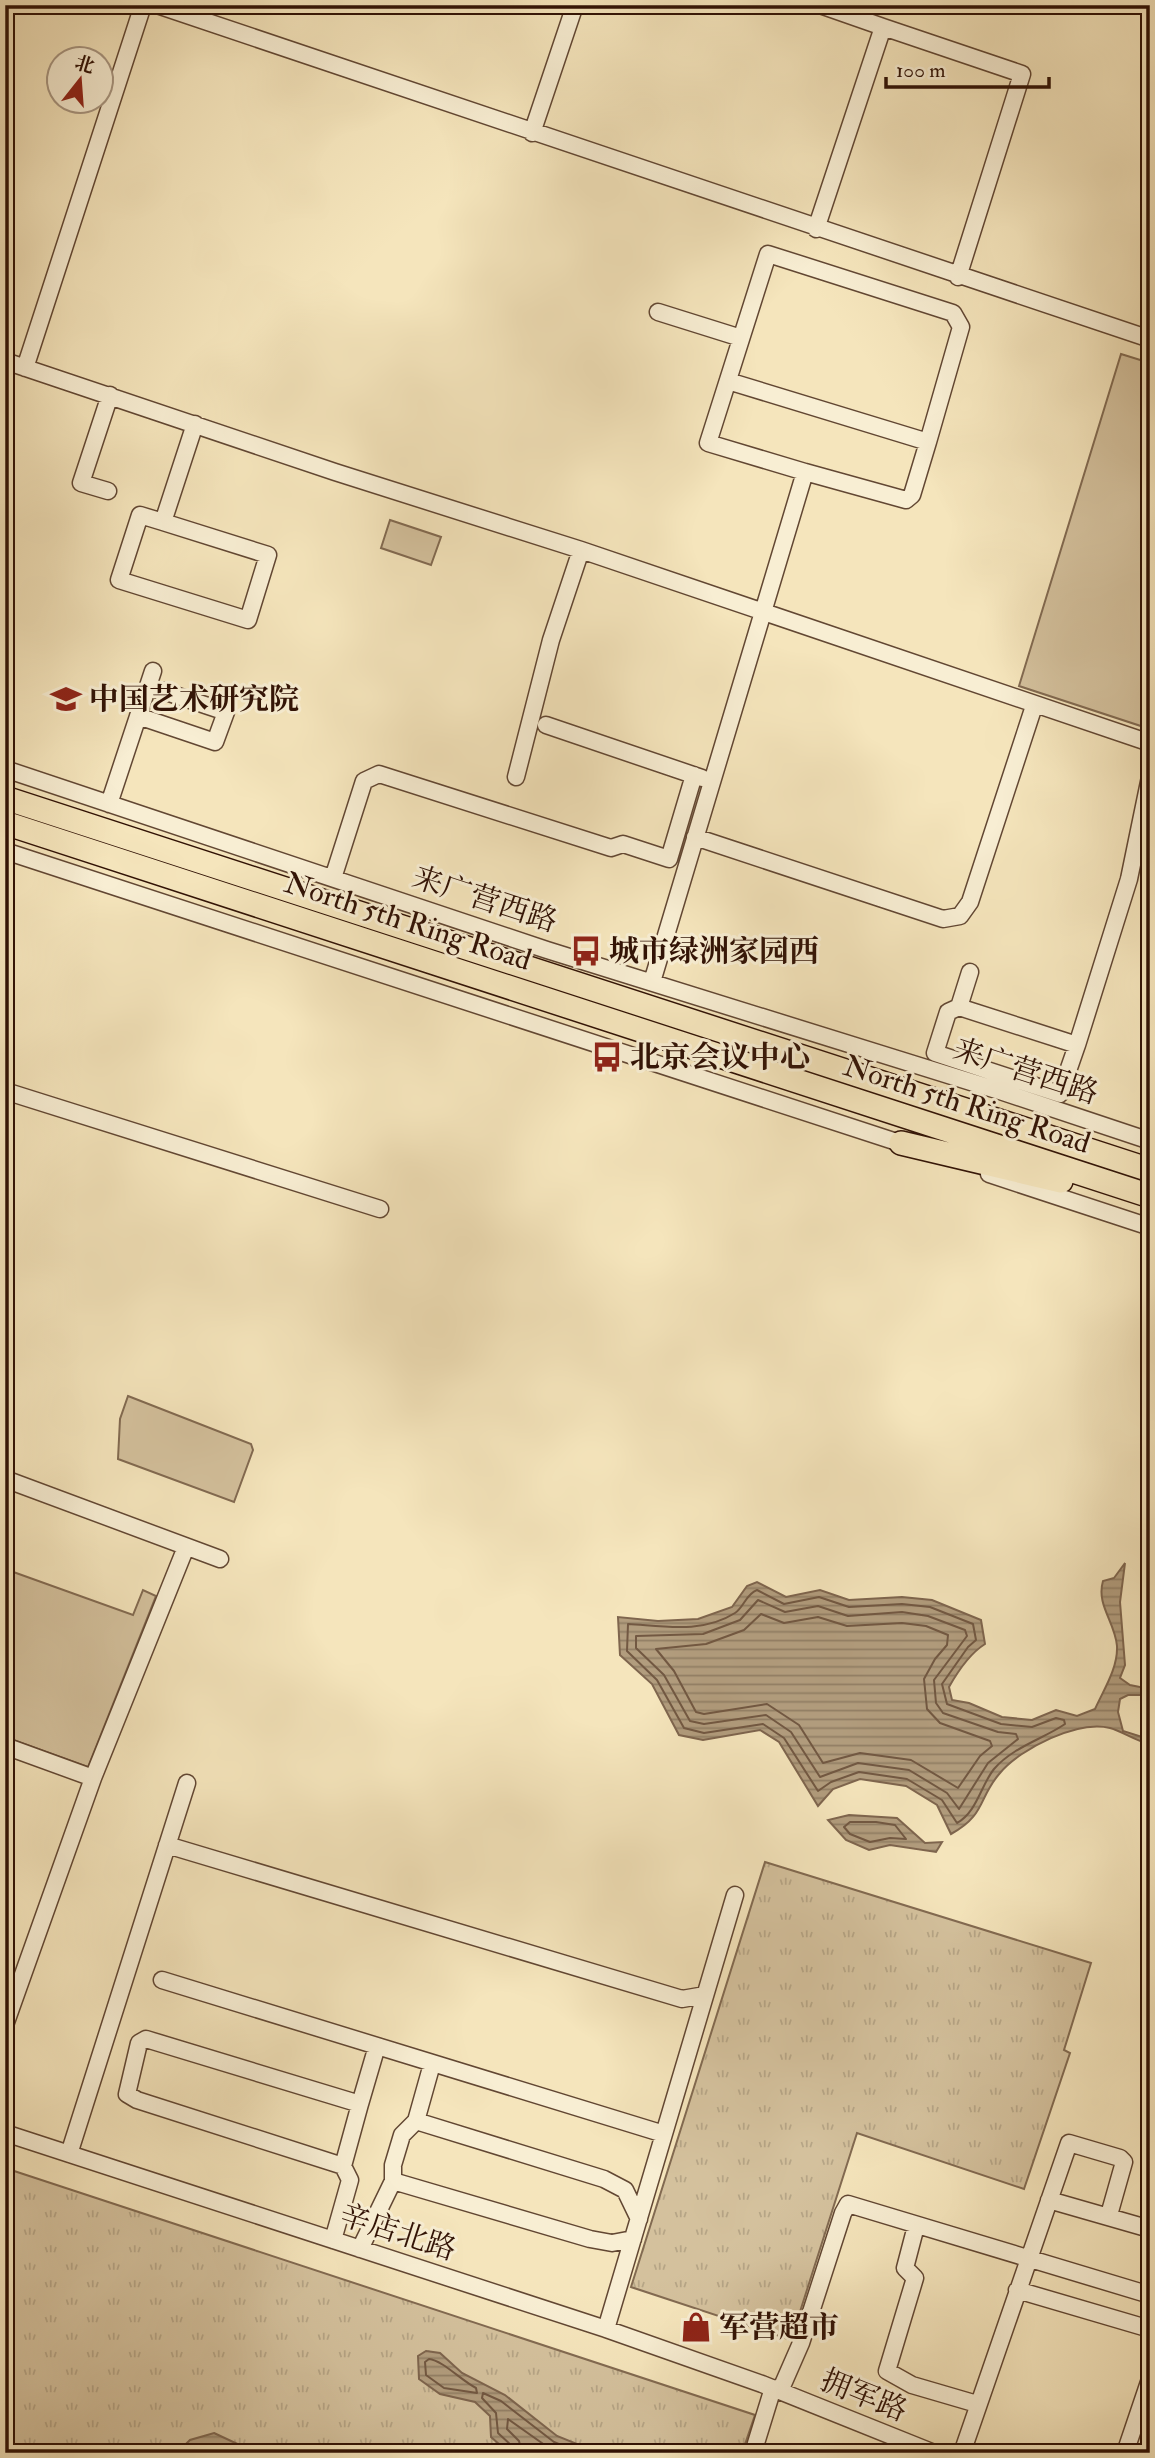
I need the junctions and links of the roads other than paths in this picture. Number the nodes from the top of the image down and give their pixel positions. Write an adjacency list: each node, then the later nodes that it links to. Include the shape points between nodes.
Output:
1 (143, 5): 13 (street)
2 (157, 5): 6 (street)
3 (575, 5): 6 (street)
4 (820, 5): 5 (street)
5 (883, 27): 7 (street); 8 (street, via 1022,74)
6 (532, 133): 7 (street)
7 (816, 229): 8 (street)
8 (958, 277): 11 (street)
9 (658, 312): 10 (street)
10 (741, 338): 14 (street); 17 (street, via 768,254 953,313 961,327)
11 (1147, 338)
12 (5, 361): 13 (street)
13 (25, 368): 15 (street)
14 (728, 380): 17 (street); 18 (street, via 708,443)
15 (110, 395): 16 (street); 19 (street, via 81,482)
16 (195, 424): 20 (street); 21 (street)
17 (928, 442): 18 (street, via 912,495 906,500)
18 (805, 472): 22 (street)
19 (108, 491)
20 (163, 522): 20 (street, via 140,515 119,580 248,620 268,555)
21 (581, 550): 22 (street); 29 (street, via 551,640)
22 (762, 611): 23 (street); 31 (street)
23 (1034, 706): 26 (street); 35 (street, via 970,902 960,916 943,919)
24 (138, 716): 24 (street, via 151,678 226,712 215,742); 33 (street)
25 (546, 725): 28 (street)
26 (1150, 743)
27 (5, 769): 33 (street, 来广营西路)
28 (694, 775): 31 (street); 37 (street)
29 (516, 777)
30 (1150, 777): 43 (street, via 1129,880)
31 (711, 781): 35 (street)
32 (5, 798): 48 (highway, North 5th Ring Road)
33 (109, 804): 39 (street, 来广营西路)
34 (5, 823): 49 (highway, North 5th Ring Road)
35 (695, 838): 38 (street)
36 (5, 852): 47 (street)
37 (669, 859): 38 (street); 39 (street, via 623,844 611,848 379,774 364,781)
38 (687, 864): 41 (street)
39 (333, 878): 41 (street, 来广营西路)
40 (970, 972): 42 (street)
41 (652, 982): 44 (street, 来广营西路)
42 (959, 1007): 43 (street); 44 (street, via 948,1012 935,1053)
43 (1077, 1045): 44 (street, via 1060,1094)
44 (987, 1078): 46 (street, 来广营西路)
45 (5, 1091): 50 (street)
46 (1150, 1141)
47 (901, 1143): 49 (highway); 51 (street)
48 (1150, 1170)
49 (1150, 1198)
50 (380, 1209)
51 (1150, 1227)
52 (5, 1479): 53 (street)
53 (186, 1547): 54 (street); 56 (street)
54 (220, 1559)
55 (5, 1745): 56 (street)
56 (93, 1778): 62 (street)
57 (187, 1783): 58 (street)
58 (167, 1845): 61 (street, via 682,1999); 69 (street)
59 (735, 1895): 61 (street)
60 (162, 1980): 63 (street)
61 (705, 1995): 68 (street)
62 (5, 2025)
63 (377, 2046): 64 (street); 65 (street)
64 (432, 2064): 66 (street); 68 (street)
65 (360, 2104): 70 (street); 70 (street, via 146,2039 139,2043 127,2094)
66 (416, 2121): 71 (street, via 402,2135); 74 (street, via 604,2179 625,2190)
67 (5, 2133): 69 (street, 辛店北路)
68 (664, 2134): 74 (street)
69 (69, 2154): 78 (street, 辛店北路)
70 (343, 2166): 78 (street, via 350,2180)
71 (393, 2181): 77 (street, via 590,2239 612,2243); 79 (street)
72 (1049, 2200): 73 (street); 73 (street, via 1069,2143 1078,2144 1124,2162); 80 (street)
73 (1109, 2215): 76 (street)
74 (639, 2219): 77 (street)
75 (916, 2226): 80 (street); 86 (street, via 848,2204 802,2343); 87 (street, via 905,2268 915,2278 887,2371 912,2385)
76 (1150, 2229)
77 (633, 2239): 83 (street)
78 (333, 2240): 79 (street, 辛店北路)
79 (360, 2249): 83 (street, 辛店北路)
80 (1027, 2258): 81 (street); 82 (street)
81 (1017, 2290): 84 (street); 87 (street)
82 (1150, 2295)
83 (606, 2329): 86 (street, 辛店北路)
84 (1150, 2329)
85 (1150, 2379): 91 (street)
86 (776, 2390): 88 (street); 89 (street, 拥军路)
87 (977, 2404): 90 (street)
88 (753, 2453)
89 (934, 2453)
90 (962, 2453)
91 (1125, 2453)

